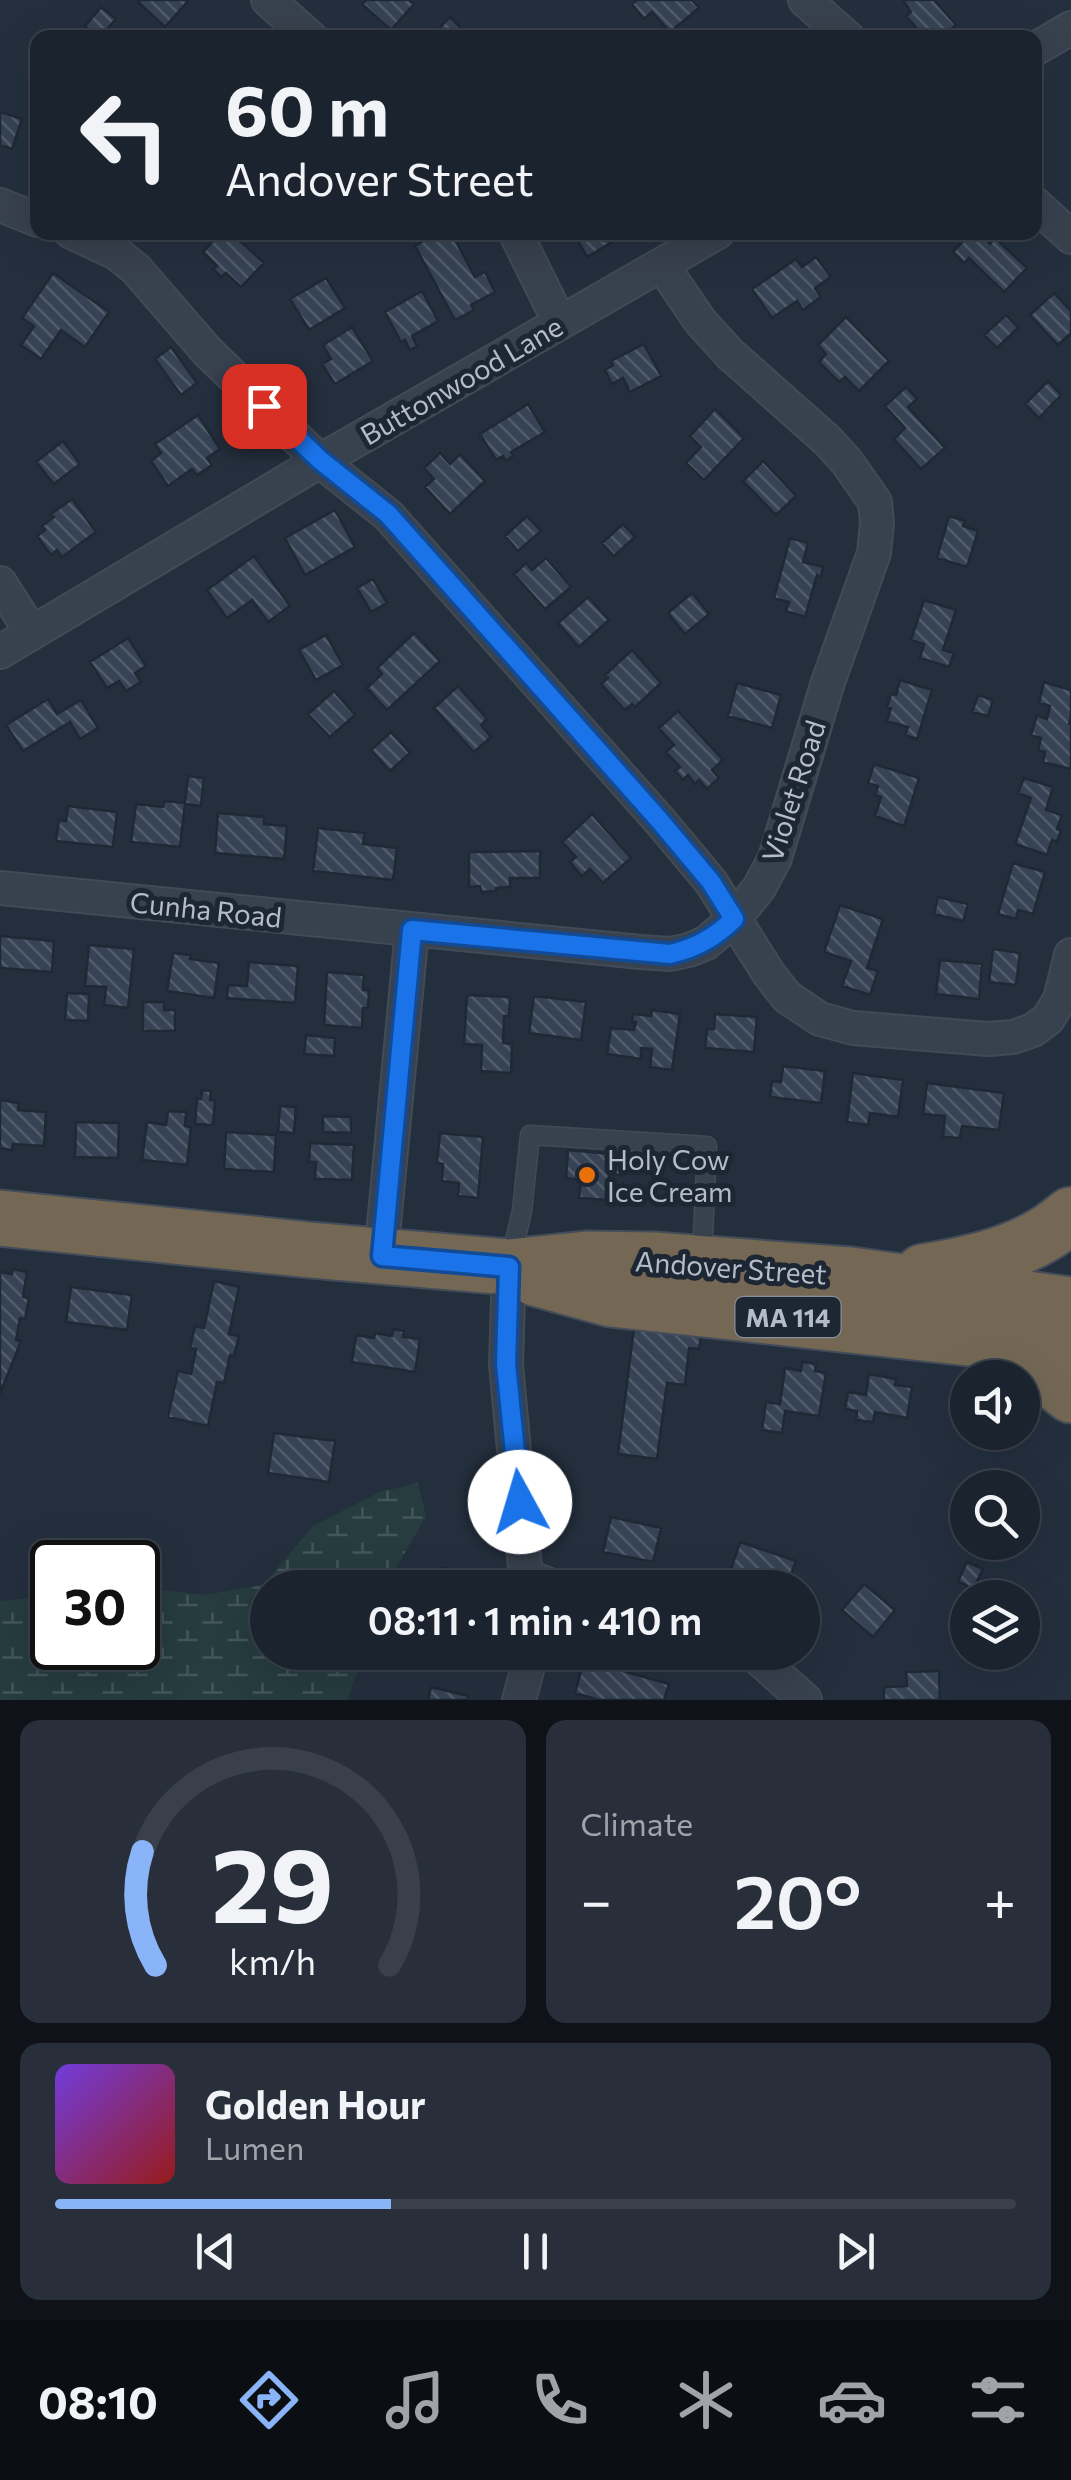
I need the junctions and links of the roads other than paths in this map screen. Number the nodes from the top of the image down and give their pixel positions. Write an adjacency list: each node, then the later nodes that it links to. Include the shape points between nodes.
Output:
1 (268, 0): 4 (street)
2 (804, 0): 5 (street)
3 (1071, 28): 6 (street)
4 (303, 30)
5 (839, 30)
6 (1042, 45)
7 (0, 206): 9 (street)
8 (1042, 210): 10 (street)
9 (30, 217)
10 (1071, 237)
11 (89, 240): 16 (street, via 136,268 208,351)
12 (520, 240): 15 (street)
13 (704, 240): 14 (street, Buttonwood Lane)
14 (662, 264): 15 (street, Buttonwood Lane); 21 (street, Violet Road, via 730,354 847,462 875,502 878,523 874,553 774,858)
15 (560, 324): 16 (street, Buttonwood Lane)
16 (320, 460): 18 (street, Buttonwood Lane); 21 (street, via 388,514 660,821)
17 (0, 583): 18 (street)
18 (32, 633): 19 (street, Buttonwood Lane)
19 (0, 652)
20 (0, 888): 22 (street, Cunha Road)
21 (734, 919): 22 (street, Violet Road, via 706,943 670,954); 23 (street, via 787,997 820,1019 854,1028 1013,1037 1048,1019)
22 (412, 930): 27 (street)
23 (1071, 955)
24 (1071, 1215): 29 (highway, via 1045,1234 962,1266)
25 (0, 1218): 27 (highway, Andover Street / MA 114)
26 (702, 1244): 28 (highway, Andover Street / MA 114, via 654,1260); 28 (lane, via 706,1146 530,1135); 29 (highway, Andover Street / MA 114)
27 (382, 1256): 28 (highway, Andover Street / MA 114)
28 (509, 1267): 31 (highway, Andover Street / MA 114, via 611,1299); 34 (street, via 506,1364)
29 (850, 1275): 30 (highway, Andover Street / MA 114)
30 (1071, 1305)
31 (953, 1335): 32 (highway, Andover Street / MA 114); 33 (highway, via 1038,1369)
32 (1071, 1349)
33 (1071, 1395)
34 (526, 1570)
35 (527, 1670): 37 (street)
36 (772, 1670): 38 (street)
37 (519, 1700)
38 (806, 1700)

